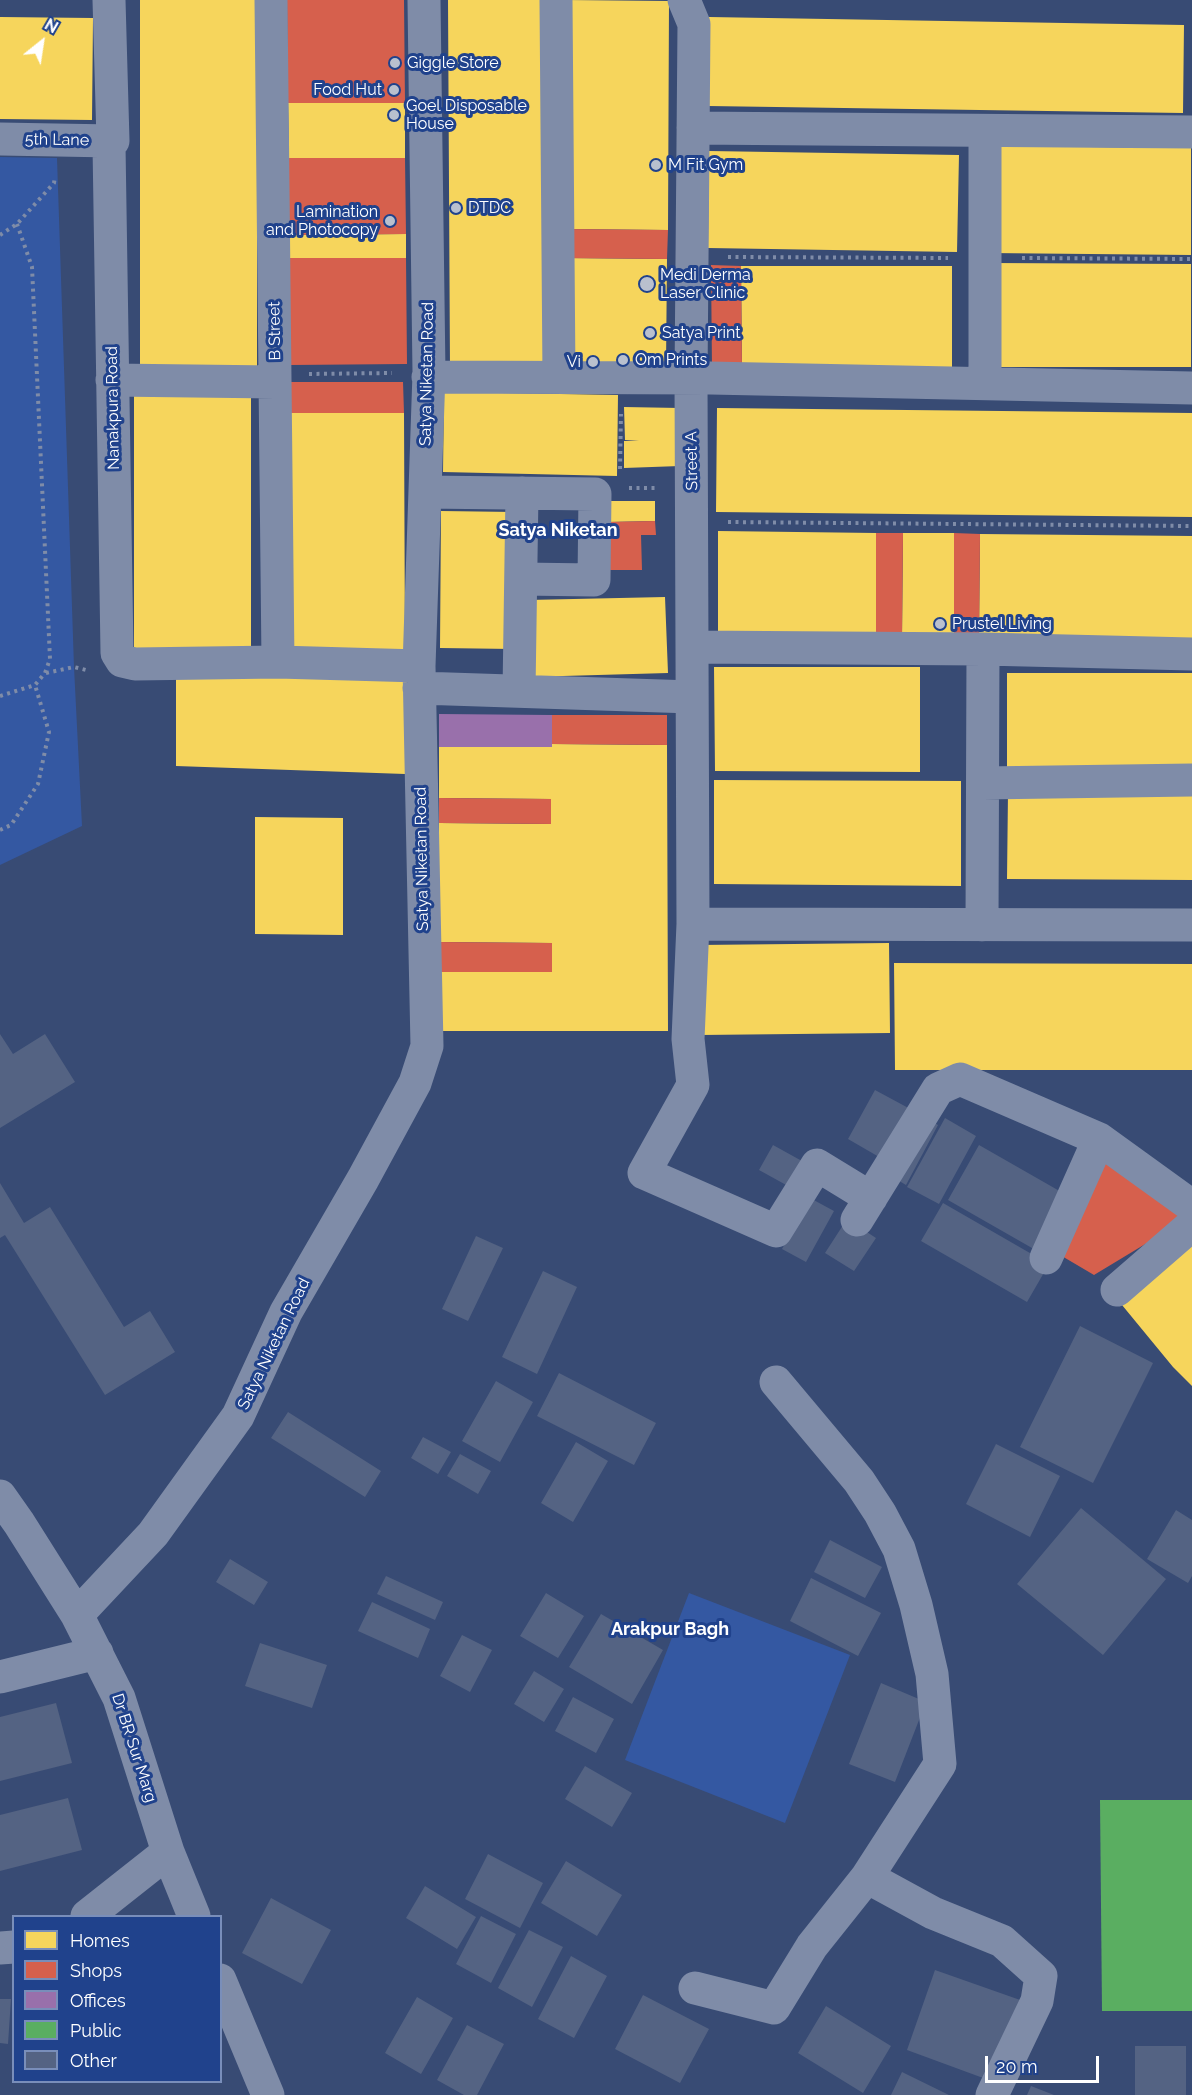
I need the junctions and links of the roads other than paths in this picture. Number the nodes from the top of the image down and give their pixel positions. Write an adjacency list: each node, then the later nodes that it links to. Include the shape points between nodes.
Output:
1 (110, 0): 10 (street, Nanakpura Road)
2 (271, 0): 13 (street, B Street)
3 (424, 0): 11 (street, Satya Niketan Road)
4 (556, 0): 12 (street)
5 (684, 0): 6 (street, Street A, via 694,24)
6 (693, 128): 7 (street); 14 (street, Street A)
7 (984, 130): 8 (street); 16 (street)
8 (1192, 132)
9 (0, 140): 10 (street, 5th Lane)
10 (113, 141): 15 (street, Nanakpura Road, via 109,145)
11 (428, 376): 12 (street); 18 (street, Satya Niketan Road)
12 (559, 377): 14 (street)
13 (275, 378): 15 (street); 24 (street, B Street)
14 (691, 378): 16 (street); 21 (street, Street A)
15 (112, 380): 24 (street, Nanakpura Road, via 117,653 122,661 135,664)
16 (986, 382): 17 (street)
17 (1192, 388)
18 (425, 492): 19 (street); 25 (street, Satya Niketan Road)
19 (522, 493): 20 (street); 20 (street, via 595,494 594,580)
20 (521, 579): 26 (street)
21 (693, 647): 22 (street); 27 (street, Street A)
22 (983, 649): 23 (street); 29 (street)
23 (1192, 654)
24 (278, 662): 25 (street)
25 (419, 677): 26 (street); 41 (street, Satya Niketan Road, via 427,1046 415,1083 286,1312 238,1416 153,1534)
26 (519, 691): 27 (street)
27 (692, 698): 30 (street, Street A)
28 (1192, 780): 29 (street)
29 (983, 783): 31 (street)
30 (693, 924): 31 (street); 33 (street, Street A, via 688,1039 693,1085 644,1173 776,1231 817,1165 864,1209 938,1089 960,1078)
31 (982, 925): 32 (street)
32 (1192, 925)
33 (1099, 1139): 34 (street); 36 (street)
34 (1192, 1206)
35 (1192, 1225): 37 (street)
36 (1046, 1258)
37 (1117, 1290)
38 (776, 1382): 45 (street, via 859,1481 895,1540 932,1674 940,1764)
39 (0, 1496): 40 (street, Dr BR Sur Marg)
40 (10, 1530): 41 (street, Dr BR Sur Marg)
41 (77, 1615): 42 (street, Dr BR Sur Marg)
42 (97, 1653): 43 (street); 44 (street, Dr BR Sur Marg, via 119,1698)
43 (0, 1677)
44 (168, 1852): 46 (street); 47 (street, Dr BR Sur Marg)
45 (867, 1877): 49 (street, via 812,1946 774,2008); 51 (street, via 933,1913 1002,1941 1041,1976 1037,2001)
46 (89, 1915)
47 (193, 1915)
48 (222, 1985): 50 (street)
49 (695, 1988)
50 (268, 2095)
51 (992, 2095)

